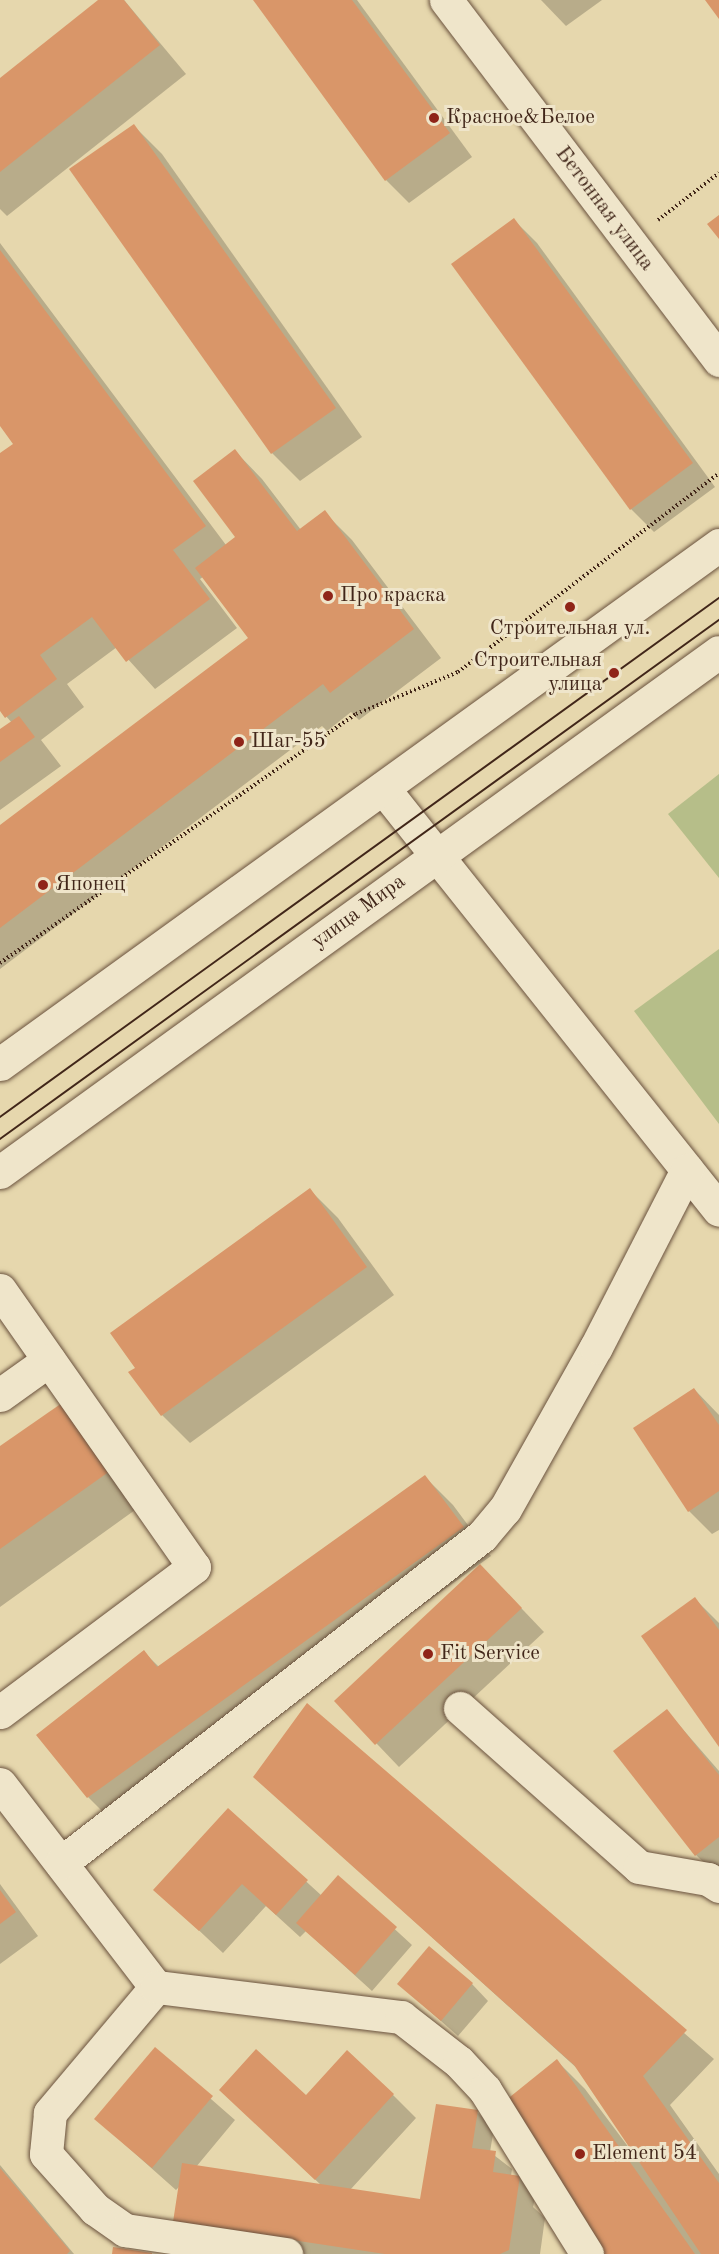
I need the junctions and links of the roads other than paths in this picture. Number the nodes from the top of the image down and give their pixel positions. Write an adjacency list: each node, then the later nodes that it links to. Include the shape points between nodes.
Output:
1 (446, 0): 2 (street, Бетонная улица)
2 (719, 360)
3 (719, 545): 5 (street)
4 (719, 652): 6 (street, улица Мира)
5 (383, 788): 6 (street); 7 (street)
6 (437, 855): 8 (street); 9 (street, улица Мира)
7 (0, 1064)
8 (687, 1170): 10 (street); 17 (street, via 596,1347 505,1509 482,1536)
9 (0, 1172)
10 (719, 1210)
11 (0, 1290): 12 (street)
12 (49, 1360): 13 (street); 15 (street, via 194,1567)
13 (0, 1395)
14 (460, 1708): 18 (street, via 639,1867 708,1879)
15 (0, 1712)
16 (0, 1784): 17 (street)
17 (61, 1863): 19 (street)
18 (719, 1886)
19 (156, 1987): 20 (street, via 50,2113 46,2154 95,2209 125,2230); 21 (street, via 401,2017 459,2062 485,2090)
20 (285, 2254)
21 (587, 2254)

